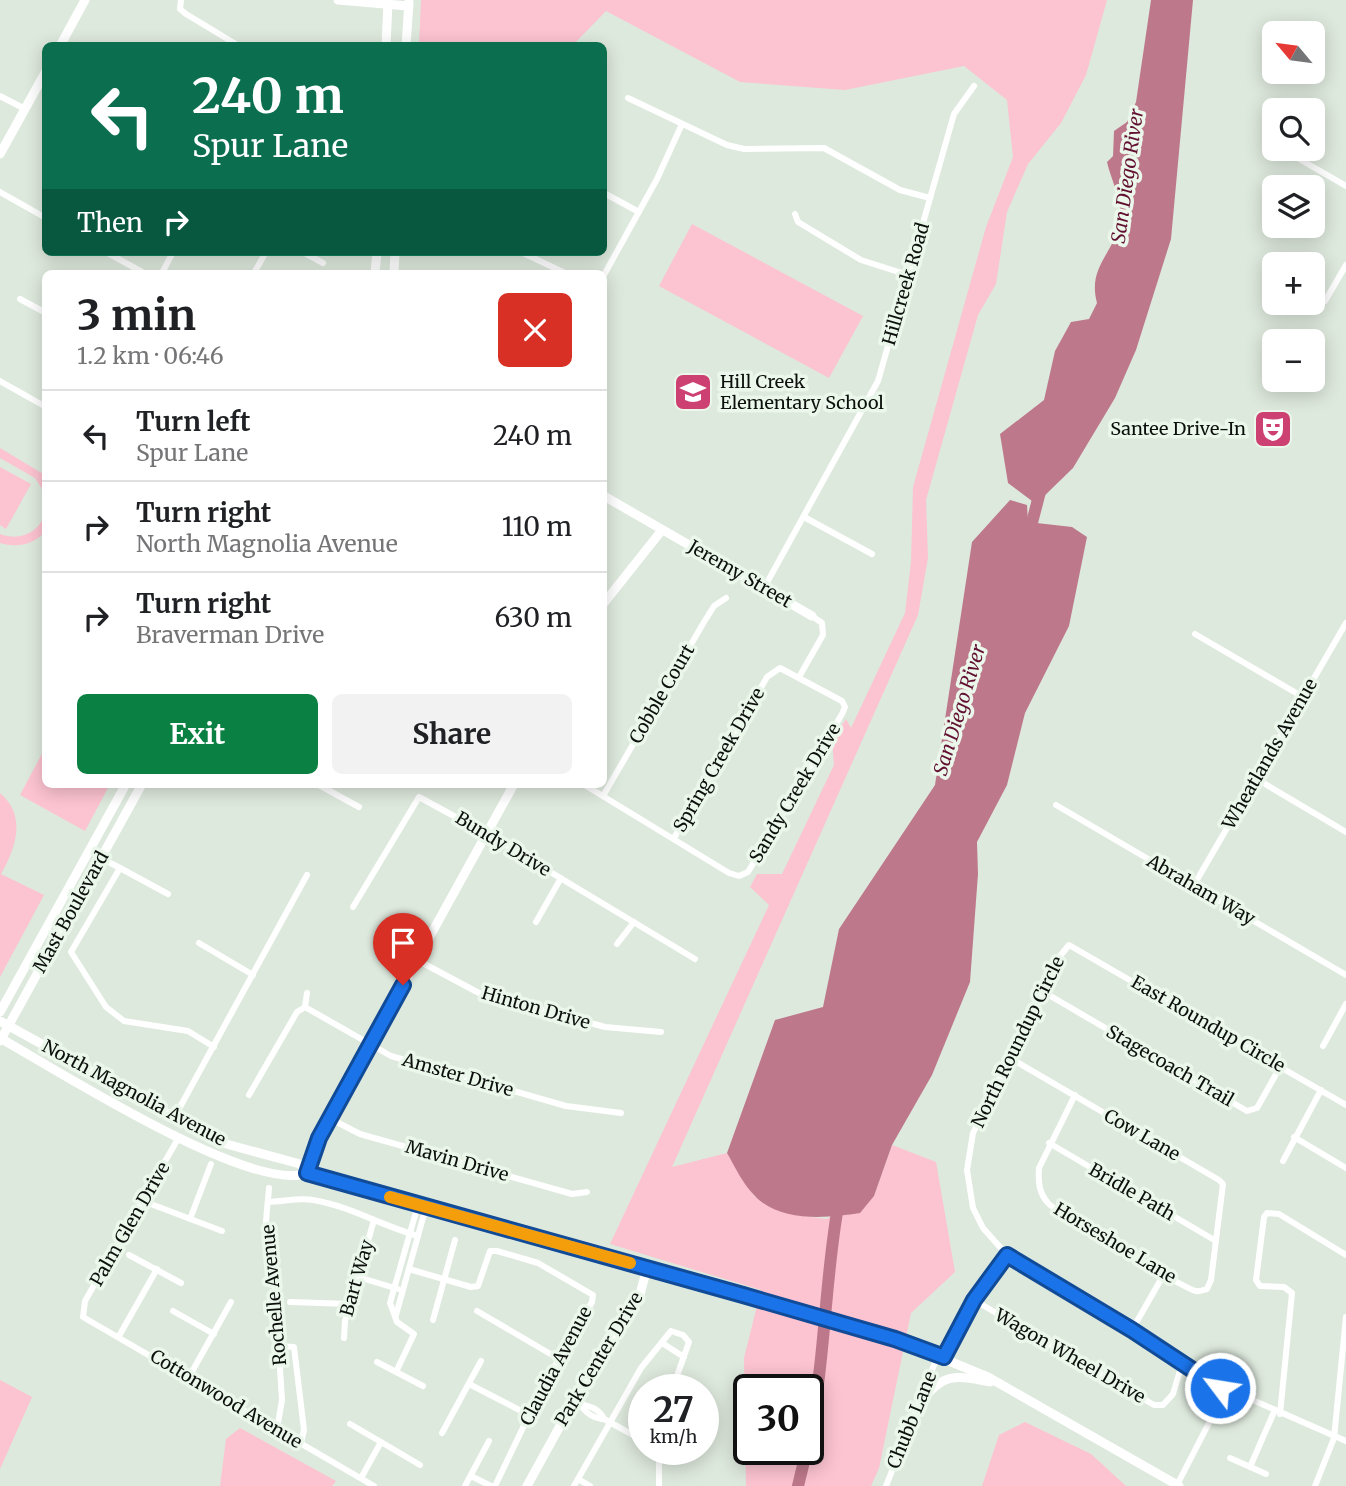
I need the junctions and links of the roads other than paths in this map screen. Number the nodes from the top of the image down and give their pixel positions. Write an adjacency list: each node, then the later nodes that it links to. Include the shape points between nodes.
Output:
1 (85, 0): 6 (street)
2 (181, 0): 7 (street, via 180,9)
3 (338, 0): 4 (street)
4 (388, 2): 5 (street); 8 (street)
5 (409, 3): 9 (street)
6 (62, 42)
7 (234, 42)
8 (386, 42)
9 (406, 42)
10 (42, 78): 14 (street)
11 (974, 86): 21 (street, Hillcreek Road, via 954,114)
12 (0, 96): 14 (street)
13 (628, 98): 15 (street)
14 (25, 110): 16 (street)
15 (682, 124): 21 (street, via 744,149 824,148 900,190); 22 (street)
16 (0, 154)
17 (1303, 161): 18 (street)
18 (1346, 186)
19 (0, 192): 24 (street)
20 (607, 195): 22 (street)
21 (930, 198): 33 (street, Hillcreek Road)
22 (639, 212): 32 (street)
23 (795, 214): 33 (street, via 798,222 862,260)
24 (42, 216)
25 (113, 256): 30 (street)
26 (310, 256): 28 (street)
27 (529, 256): 31 (street)
28 (323, 263)
29 (1346, 265): 35 (street)
30 (139, 270)
31 (559, 270)
32 (607, 270)
33 (908, 275): 40 (street, Hillcreek Road, via 878,381)
34 (20, 299): 36 (street)
35 (1325, 301)
36 (42, 311)
37 (0, 382): 38 (street)
38 (42, 405)
39 (607, 498): 41 (street, Jeremy Street)
40 (804, 517): 42 (street); 43 (street, Hillcreek Road)
41 (662, 530): 43 (street, Jeremy Street); 44 (street)
42 (872, 554)
43 (764, 588): 46 (street, Jeremy Street)
44 (607, 591)
45 (726, 598): 57 (street, Cobble Court, via 704,622)
46 (811, 616): 49 (street, Jeremy Street, via 822,623 823,635)
47 (1346, 623): 50 (street, Wheatlands Avenue)
48 (1195, 634): 50 (street)
49 (799, 677): 62 (street, Spring Creek Drive, via 780,668 767,677); 62 (street, Sandy Creek Drive, via 845,707 748,872 739,876 729,873)
50 (1303, 697): 51 (street, Wheatlands Avenue)
51 (1255, 778): 60 (street); 67 (street, Wheatlands Avenue)
52 (124, 788): 83 (street, Mast Boulevard)
53 (140, 788): 63 (street, Mast Boulevard)
54 (324, 788): 59 (street)
55 (512, 788): 61 (street)
56 (590, 788): 57 (street)
57 (603, 796): 62 (street)
58 (1056, 805): 67 (street, Abraham Way)
59 (359, 807)
60 (1346, 832)
61 (487, 834): 66 (street, Bundy Drive); 69 (street, Bundy Drive, via 418,797); 76 (street)
62 (674, 838)
63 (101, 858): 64 (street); 84 (street, Mast Boulevard)
64 (120, 868): 68 (street); 89 (street, via 71,952 106,1007 124,1021 188,1031)
65 (307, 875): 77 (street)
66 (561, 878): 70 (street); 71 (street, Bundy Drive)
67 (1194, 885): 78 (street, Abraham Way)
68 (168, 894)
69 (353, 907)
70 (536, 922)
71 (634, 922): 73 (street); 75 (street, Bundy Drive)
72 (199, 943): 77 (street)
73 (617, 944)
74 (1069, 945): 79 (street, North Roundup Circle); 91 (street, East Roundup Circle)
75 (695, 959)
76 (417, 960): 85 (street, Hinton Drive, via 479,993 605,1027); 87 (street)
77 (253, 975): 89 (street)
78 (1346, 975)
79 (1042, 991): 90 (street, North Roundup Circle); 91 (street, Stagecoach Trail, via 1247,1111 1257,1108)
80 (307, 993): 82 (street)
81 (1346, 1004): 88 (street)
82 (305, 1007): 87 (street, Amster Drive); 93 (street, via 297,1012)
83 (0, 1012)
84 (4, 1023): 86 (street, Mast Boulevard); 97 (street, North Magnolia Avenue)
85 (661, 1032)
86 (0, 1039): 99 (street, North Magnolia Avenue)
87 (370, 1044): 96 (street, Amster Drive, via 391,1056 566,1106); 98 (street)
88 (1322, 1046)
89 (214, 1047): 97 (street)
90 (1010, 1058): 94 (street, Cow Lane); 120 (street, North Roundup Circle, via 973,1133 967,1170 973,1208 983,1228)
91 (1280, 1067): 92 (street, East Roundup Circle)
92 (1321, 1090): 95 (street, East Roundup Circle); 100 (street)
93 (249, 1095)
94 (1074, 1095): 101 (street, Horseshoe Lane); 118 (street, Cow Lane, via 1220,1180 1225,1188)
95 (1346, 1105)
96 (621, 1113)
97 (174, 1118): 102 (street, North Magnolia Avenue)
98 (330, 1118): 106 (street); 108 (street, Mavin Drive, via 360,1134 572,1194)
99 (179, 1137): 102 (street, via 185,1131 220,1147); 106 (street, North Magnolia Avenue, via 265,1171 294,1179); 109 (street, Palm Glen Drive)
100 (1294, 1137): 103 (street); 105 (street)
101 (1049, 1143): 118 (street, Bridle Path); 125 (street, Horseshoe Lane, via 1038,1181 1049,1204)
102 (229, 1145): 106 (street, North Magnolia Avenue, via 300,1164)
103 (1283, 1161)
104 (211, 1164): 112 (street)
105 (1346, 1168)
106 (307, 1173): 111 (street, North Magnolia Avenue)
107 (269, 1188): 110 (street, Rochelle Avenue)
108 (587, 1192)
109 (143, 1201): 112 (street); 135 (street, Palm Glen Drive)
110 (268, 1202): 113 (street, Rochelle Avenue, via 310,1199); 146 (street, Rochelle Avenue, via 265,1239 267,1261 274,1274)
111 (422, 1206): 115 (street); 116 (street); 122 (street, North Magnolia Avenue)
112 (190, 1219): 114 (street)
113 (374, 1220): 115 (street, Rochelle Avenue); 126 (street, Bart Way)
114 (222, 1231)
115 (410, 1234): 116 (street, Rochelle Avenue); 129 (street)
116 (418, 1236): 124 (street)
117 (455, 1240): 127 (street)
118 (1216, 1241): 125 (street, Horseshoe Lane, via 1207,1289 1193,1290)
119 (129, 1255): 123 (street)
120 (1007, 1255): 131 (street, Chubb Lane); 141 (street, North Roundup Circle)
121 (1346, 1255): 162 (street, via 1279,1214 1268,1213 1263,1222 1255,1280 1260,1286 1284,1287 1292,1293)
122 (647, 1268): 147 (street, North Magnolia Avenue); 160 (street, Park Center Drive, via 635,1305)
123 (157, 1269): 128 (street); 143 (street)
124 (409, 1269): 127 (street, Claudia Avenue); 130 (street)
125 (1164, 1274): 141 (street)
126 (358, 1277): 129 (street); 134 (street, Bart Way)
127 (445, 1279): 140 (street); 149 (street, Claudia Avenue, via 478,1286 491,1251 497,1251 538,1263 588,1291 592,1302)
128 (181, 1283)
129 (395, 1288): 130 (street); 138 (street, via 390,1303)
130 (403, 1290): 138 (street)
131 (974, 1300): 147 (street, Chubb Lane); 152 (street, Wagon Wheel Drive, via 1154,1405 1163,1405 1173,1394)
132 (290, 1301): 134 (street)
133 (231, 1302): 142 (street)
134 (350, 1304): 144 (street, Bart Way)
135 (82, 1311): 143 (street, Cottonwood Avenue, via 83,1317)
136 (173, 1311): 142 (street)
137 (477, 1311): 149 (street)
138 (396, 1315): 153 (street, via 397,1322 414,1334)
139 (1346, 1317): 169 (street)
140 (433, 1320)
141 (1132, 1330): 152 (street, North Roundup Circle)
142 (214, 1334): 155 (street)
143 (119, 1336): 155 (street, Cottonwood Avenue)
144 (344, 1338)
145 (662, 1343): 148 (street); 148 (street, via 671,1331 683,1335 689,1342); 164 (street)
146 (278, 1346): 166 (street, Rochelle Avenue, via 282,1400); 173 (street, via 294,1347 304,1430)
147 (941, 1356): 157 (street, North Magnolia Avenue); 161 (street, Chubb Lane)
148 (684, 1357): 154 (street)
149 (559, 1359): 163 (street, Claudia Avenue)
150 (481, 1361): 156 (street)
151 (377, 1362): 153 (street)
152 (1182, 1364): 159 (street, North Roundup Circle)
153 (396, 1372): 158 (street)
154 (677, 1374)
155 (189, 1377): 166 (street, Cottonwood Avenue)
156 (469, 1384): 163 (street); 168 (street)
157 (1002, 1385): 161 (street, via 946,1378 933,1385); 182 (street, North Magnolia Avenue)
158 (423, 1386)
159 (1220, 1388): 162 (street, North Roundup Circle); 182 (street, via 1210,1421)
160 (576, 1403): 164 (street, via 583,1411); 186 (street, Park Center Drive)
161 (921, 1403): 189 (street, Chubb Lane)
162 (1277, 1413): 169 (street, North Roundup Circle); 177 (street)
163 (529, 1415): 185 (street, Claudia Avenue)
164 (607, 1420): 167 (street); 181 (street)
165 (350, 1424): 172 (street)
166 (277, 1429): 173 (street, Cottonwood Avenue)
167 (628, 1432)
168 (442, 1433)
169 (1334, 1438): 171 (street, North Roundup Circle); 190 (street)
170 (489, 1441): 179 (street)
171 (1346, 1441)
172 (381, 1442): 175 (street); 180 (street)
173 (301, 1443): 180 (street, Cottonwood Avenue)
174 (1230, 1458): 177 (street)
175 (420, 1465)
176 (659, 1465): 188 (street)
177 (1250, 1467): 178 (street)
178 (1266, 1474)
179 (471, 1476): 184 (street); 185 (street)
180 (361, 1478): 183 (street, Cottonwood Avenue)
181 (576, 1482): 187 (street)
182 (1178, 1485)
183 (374, 1486)
184 (465, 1486)
185 (493, 1486)
186 (527, 1486)
187 (590, 1486)
188 (659, 1486)
189 (886, 1486)
190 (1315, 1486)

